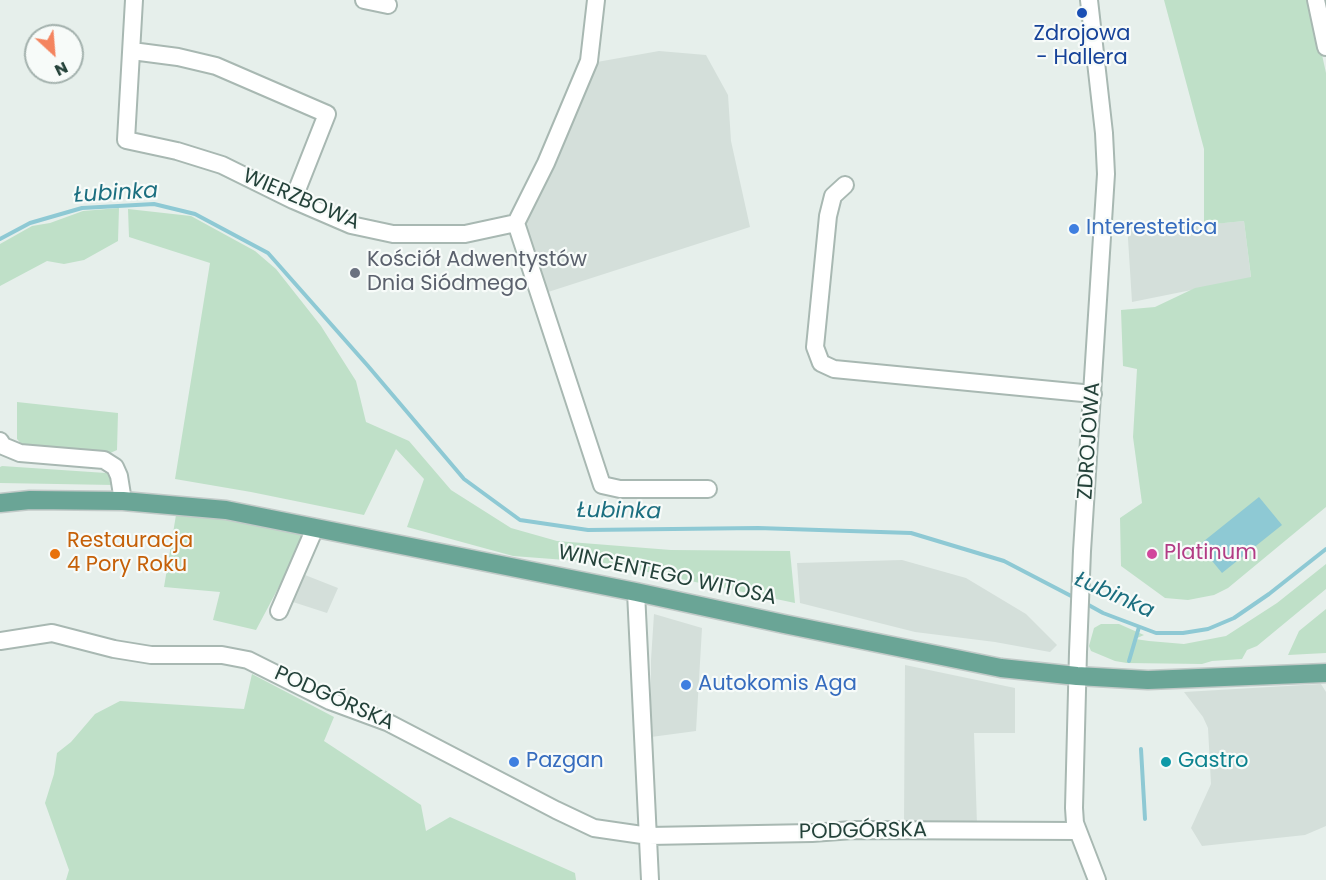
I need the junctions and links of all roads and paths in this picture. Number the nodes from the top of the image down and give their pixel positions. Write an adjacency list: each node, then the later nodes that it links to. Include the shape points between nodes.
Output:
1 (134, 0): 8 (street)
2 (364, 0): 6 (street)
3 (596, 0): 11 (street, via 589,61)
4 (1089, 0): 12 (street, ZDROJOWA, via 1106,174)
5 (1316, 0): 7 (street)
6 (388, 6)
7 (1326, 47)
8 (132, 51): 10 (street, WIERZBOWA, via 126,140 222,165); 10 (street, via 216,66 327,114)
9 (845, 185): 12 (street, via 833,196 828,216 815,347 821,363 834,369)
10 (293, 200): 11 (street, WIERZBOWA, via 351,225 393,234 465,234)
11 (516, 223): 14 (street, via 602,485 620,489)
12 (1093, 394): 22 (street, ZDROJOWA)
13 (0, 441): 15 (street, via 20,453 105,460 119,476)
14 (708, 489)
15 (123, 501): 16 (main road, WINCENTEGO WITOSA); 17 (main road, WINCENTEGO WITOSA, via 226,510)
16 (0, 503)
17 (315, 528): 18 (main road, WINCENTEGO WITOSA); 19 (street)
18 (636, 592): 22 (main road, WINCENTEGO WITOSA, via 1001,668); 24 (street)
19 (279, 611)
20 (0, 641): 24 (street, PODGÓRSKA, via 52,633 151,655 222,655 248,660 330,701 387,722 594,828)
21 (1326, 673): 22 (main road, WINCENTEGO WITOSA, via 1148,680)
22 (1077, 676): 23 (street, ZDROJOWA, via 1074,808)
23 (1078, 831): 24 (street, PODGÓRSKA, via 853,830); 26 (street, ZDROJOWA)
24 (649, 836): 25 (street)
25 (651, 880)
26 (1097, 880)

